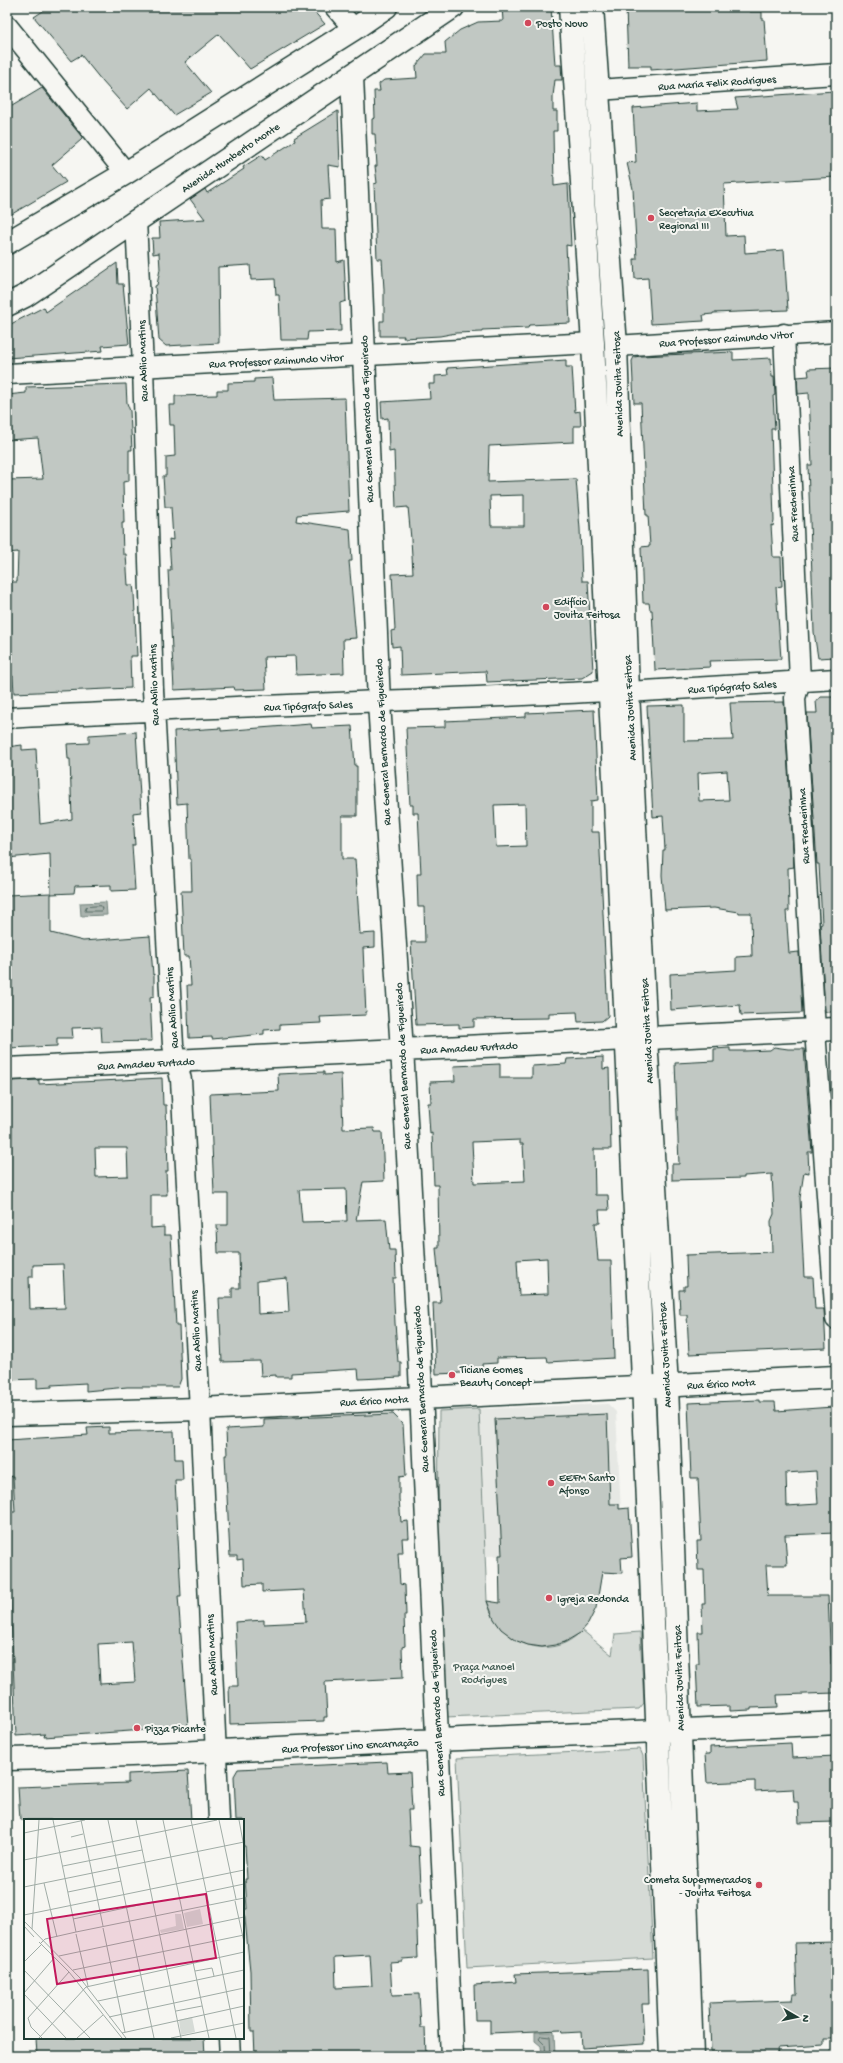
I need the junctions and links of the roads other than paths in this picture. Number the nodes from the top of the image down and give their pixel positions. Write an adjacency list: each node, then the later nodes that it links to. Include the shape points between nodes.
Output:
1 (335, 7): 7 (street)
2 (386, 7): 7 (main road)
3 (453, 7): 9 (main road, Avenida Humberto Monte)
4 (570, 7): 17 (main road, Avenida Jovita Feitosa)
5 (592, 7): 10 (main road, Avenida Jovita Feitosa)
6 (7, 26): 11 (street)
7 (354, 29): 11 (main road)
8 (836, 74): 10 (street, Rua Maria Felix Rodrigues)
9 (352, 76): 12 (main road, Avenida Humberto Monte); 19 (main road, Rua General Bernardo de Figueiredo)
10 (597, 90): 18 (main road, Avenida Jovita Feitosa)
11 (126, 173): 13 (main road)
12 (136, 220): 14 (main road, Avenida Humberto Monte, via 25,296); 20 (street, Rua Abílio Martins)
13 (7, 243)
14 (7, 305)
15 (836, 332): 16 (street, Rua Professor Raimundo Vitor)
16 (784, 334): 18 (street, Rua Professor Raimundo Vitor); 23 (street, Rua Frecheirinha)
17 (593, 343): 19 (street, Rua Professor Raimundo Vitor); 24 (main road, Avenida Jovita Feitosa)
18 (616, 346): 24 (main road, Avenida Jovita Feitosa)
19 (363, 355): 20 (street, Rua Professor Raimundo Vitor); 25 (main road, Rua General Bernardo de Figueiredo)
20 (143, 368): 21 (street, Rua Professor Raimundo Vitor); 26 (street, Rua Abílio Martins)
21 (7, 374)
22 (836, 679): 23 (street, Rua Tipógrafo Sales)
23 (800, 681): 24 (street, Rua Tipógrafo Sales); 28 (street, Rua Frecheirinha, via 796,698)
24 (619, 692): 25 (street, Rua Tipógrafo Sales); 29 (main road, Avenida Jovita Feitosa)
25 (379, 702): 26 (street, Rua Tipógrafo Sales); 30 (main road, Rua General Bernardo de Figueiredo)
26 (154, 710): 27 (street, Rua Tipógrafo Sales); 31 (street, Rua Abílio Martins)
27 (7, 718)
28 (825, 1030): 29 (main road, Rua Amadeu Furtado); 33 (street, Rua Frecheirinha)
29 (636, 1039): 30 (main road, Rua Amadeu Furtado); 35 (main road, Avenida Jovita Feitosa); 36 (main road, Avenida Jovita Feitosa)
30 (402, 1050): 31 (main road, Rua Amadeu Furtado); 37 (main road, Rua General Bernardo de Figueiredo)
31 (176, 1061): 32 (main road, Rua Amadeu Furtado); 38 (street, Rua Abílio Martins, via 181,1080)
32 (7, 1069)
33 (836, 1319)
34 (836, 1376): 35 (main road, Rua Érico Mota)
35 (667, 1386): 36 (main road, Rua Érico Mota); 41 (main road, Avenida Jovita Feitosa)
36 (642, 1387): 37 (main road, Rua Érico Mota); 42 (main road, Avenida Jovita Feitosa)
37 (420, 1398): 38 (main road, Rua Érico Mota); 43 (main road, Rua General Bernardo de Figueiredo)
38 (200, 1409): 39 (main road, Rua Érico Mota); 44 (street, Rua Abílio Martins)
39 (7, 1414)
40 (836, 1723): 41 (main road, Rua Professor Lino Encarnação)
41 (680, 1731): 42 (main road, Rua Professor Lino Encarnação); 51 (main road, Avenida Jovita Feitosa)
42 (658, 1732): 43 (main road, Rua Professor Lino Encarnação); 50 (main road, Avenida Jovita Feitosa)
43 (437, 1740): 44 (main road, Rua Professor Lino Encarnação); 49 (main road, Rua General Bernardo de Figueiredo)
44 (216, 1752): 45 (main road, Rua Professor Lino Encarnação); 46 (street, Rua Abílio Martins)
45 (7, 1759)
46 (218, 1819)
47 (229, 2039): 48 (street)
48 (230, 2056)
49 (452, 2056)
50 (671, 2056)
51 (692, 2056)

